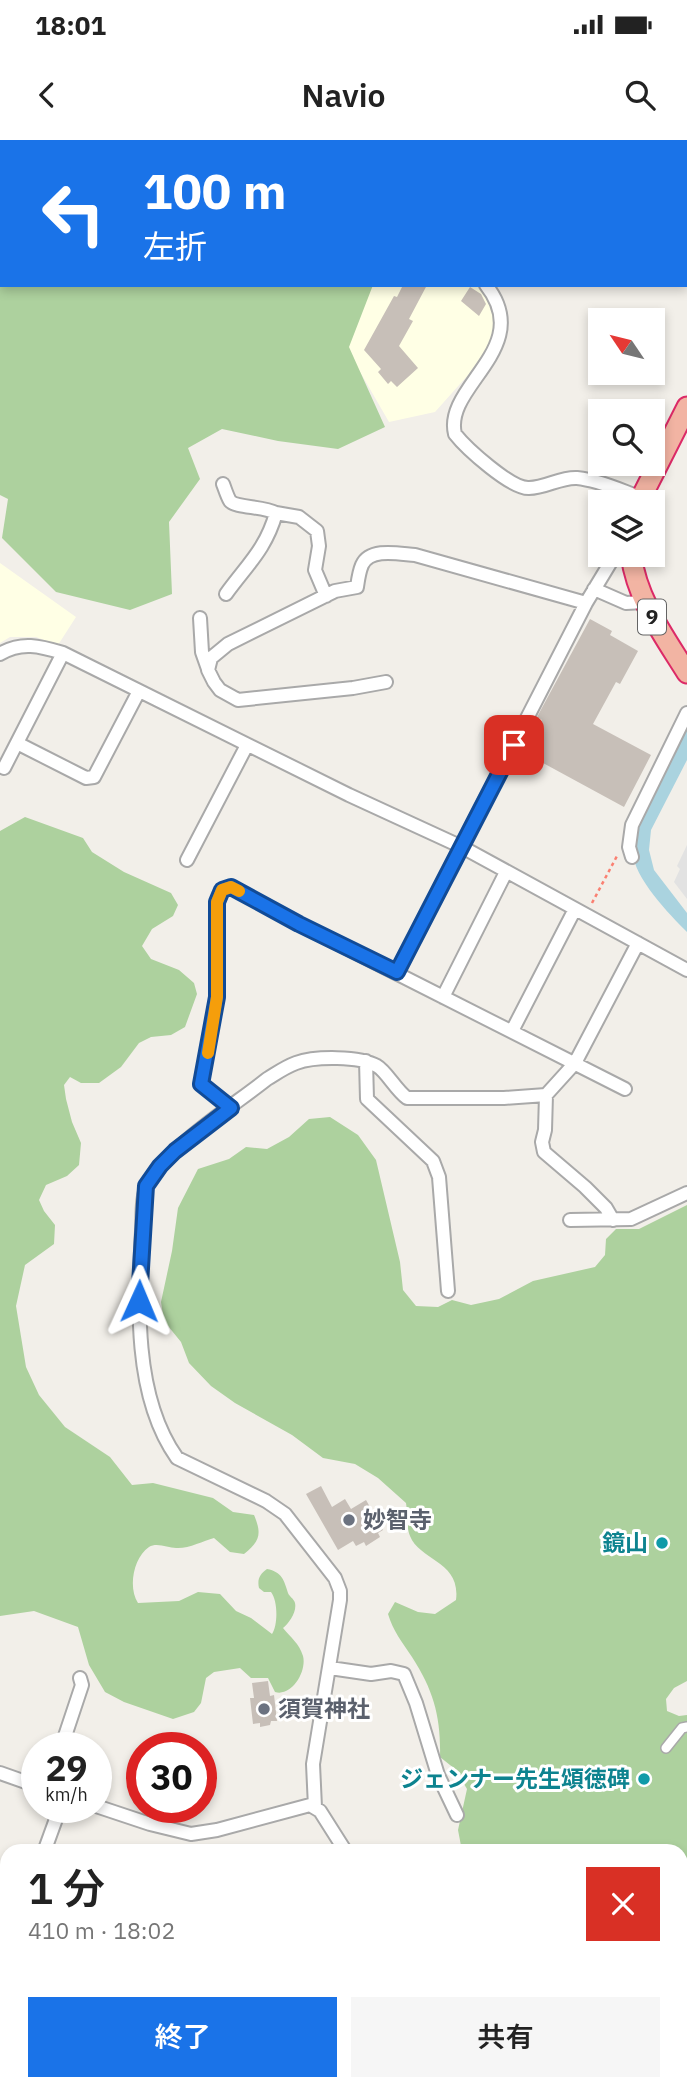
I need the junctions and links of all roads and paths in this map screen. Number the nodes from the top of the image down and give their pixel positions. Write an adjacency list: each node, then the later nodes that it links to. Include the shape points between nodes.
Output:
1 (487, 287): 4 (street, via 501,314 498,340 460,408 455,434 515,485 529,488 581,478)
2 (687, 407): 5 (highway)
3 (223, 484): 6 (street, via 237,506)
4 (615, 490)
5 (645, 490)
6 (276, 513): 10 (street, via 262,548); 11 (street, via 299,517 317,531 315,570)
7 (607, 567): 9 (street)
8 (634, 567): 12 (highway, 9)
9 (594, 589): 12 (street, via 626,603); 13 (street)
10 (226, 594)
11 (326, 596): 13 (street, via 357,587 367,558 388,553 415,555); 17 (street, via 228,644 211,659)
12 (645, 602): 18 (highway, 9)
13 (586, 603): 25 (street)
14 (200, 618): 17 (street)
15 (63, 653): 16 (street, via 28,645); 20 (street); 22 (street)
16 (0, 654)
17 (208, 670): 19 (street, via 220,690 238,700)
18 (687, 673)
19 (386, 682)
20 (139, 691): 22 (street, via 94,777 86,778); 23 (street)
21 (687, 713): 27 (street, via 632,825)
22 (17, 743): 24 (street)
23 (247, 745): 25 (street); 28 (street)
24 (4, 768)
25 (462, 847): 29 (street); 33 (street)
26 (618, 856): 30 (path)
27 (632, 857)
28 (187, 860)
29 (506, 872): 30 (street); 34 (street)
30 (580, 912): 31 (street); 35 (street)
31 (638, 943): 32 (street); 37 (street)
32 (687, 970)
33 (397, 972): 34 (street); 40 (street, via 231,887 222,890 217,902 217,997 201,1084)
34 (443, 997): 35 (street)
35 (512, 1031): 37 (street)
36 (366, 1061): 39 (street, via 381,1068 407,1098); 40 (street, via 299,1061); 44 (street, via 367,1099 433,1161 439,1177)
37 (575, 1063): 38 (street); 39 (street)
38 (625, 1089)
39 (546, 1094): 43 (street, via 542,1149 606,1208)
40 (231, 1108): 45 (street, via 175,1151 146,1186 139,1329 146,1373 153,1407 177,1458 285,1514 335,1578 340,1600)
41 (687, 1193): 43 (street, via 640,1216)
42 (570, 1220): 43 (street)
43 (612, 1220)
44 (448, 1291)
45 (330, 1668): 52 (street, via 313,1764); 54 (street, via 404,1674)
46 (80, 1678): 48 (street, via 82,1685)
47 (687, 1727): 49 (street)
48 (66, 1732)
49 (666, 1748)
50 (0, 1773): 51 (street)
51 (21, 1780)
52 (315, 1807): 53 (street, via 191,1834); 57 (street)
53 (112, 1811)
54 (457, 1815)
55 (55, 1823): 56 (street)
56 (47, 1844)
57 (341, 1844)

